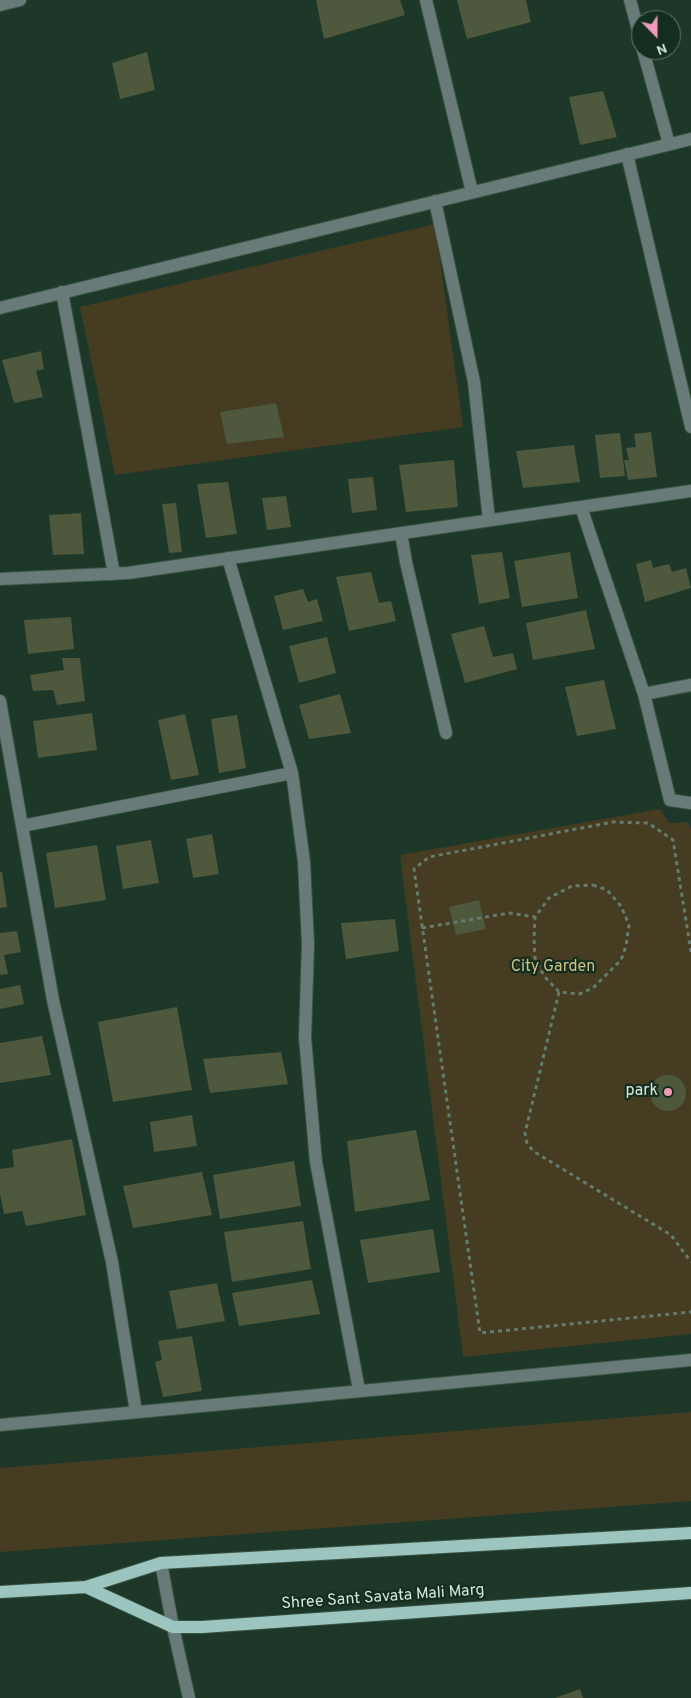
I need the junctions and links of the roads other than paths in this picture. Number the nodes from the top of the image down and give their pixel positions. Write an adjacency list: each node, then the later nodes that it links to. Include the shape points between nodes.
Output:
1 (20, 0): 3 (street)
2 (426, 0): 8 (street)
3 (0, 5)
4 (646, 60): 6 (street)
5 (691, 138): 6 (street)
6 (669, 144): 7 (street)
7 (627, 154): 8 (street); 12 (street)
8 (472, 192): 9 (street)
9 (435, 201): 10 (street); 15 (street, via 474,382)
10 (62, 292): 11 (street); 18 (street)
11 (0, 308)
12 (691, 427)
13 (691, 491): 14 (street)
14 (581, 507): 15 (street); 21 (street)
15 (489, 520): 16 (street)
16 (401, 533): 17 (street); 23 (street)
17 (228, 558): 18 (street); 24 (street)
18 (114, 574): 19 (street)
19 (0, 579)
20 (691, 685): 21 (street)
21 (644, 694): 25 (street, via 670,800)
22 (0, 701): 26 (street)
23 (446, 733)
24 (292, 773): 26 (street); 28 (street, via 304,862 308,944 304,1038 316,1162)
25 (691, 803)
26 (22, 826): 29 (street, via 53,1000 112,1262)
27 (691, 1360): 28 (street)
28 (358, 1390): 29 (street)
29 (136, 1412): 30 (street)
30 (0, 1425)
31 (691, 1533): 32 (main road, Shree Sant Savata Mali Marg)
32 (161, 1563): 33 (main road, Shree Sant Savata Mali Marg); 36 (street)
33 (86, 1587): 34 (main road, Shree Sant Savata Mali Marg); 36 (main road, Shree Sant Savata Mali Marg)
34 (0, 1592)
35 (691, 1593): 36 (main road, Shree Sant Savata Mali Marg)
36 (172, 1627): 37 (street)
37 (190, 1698)

